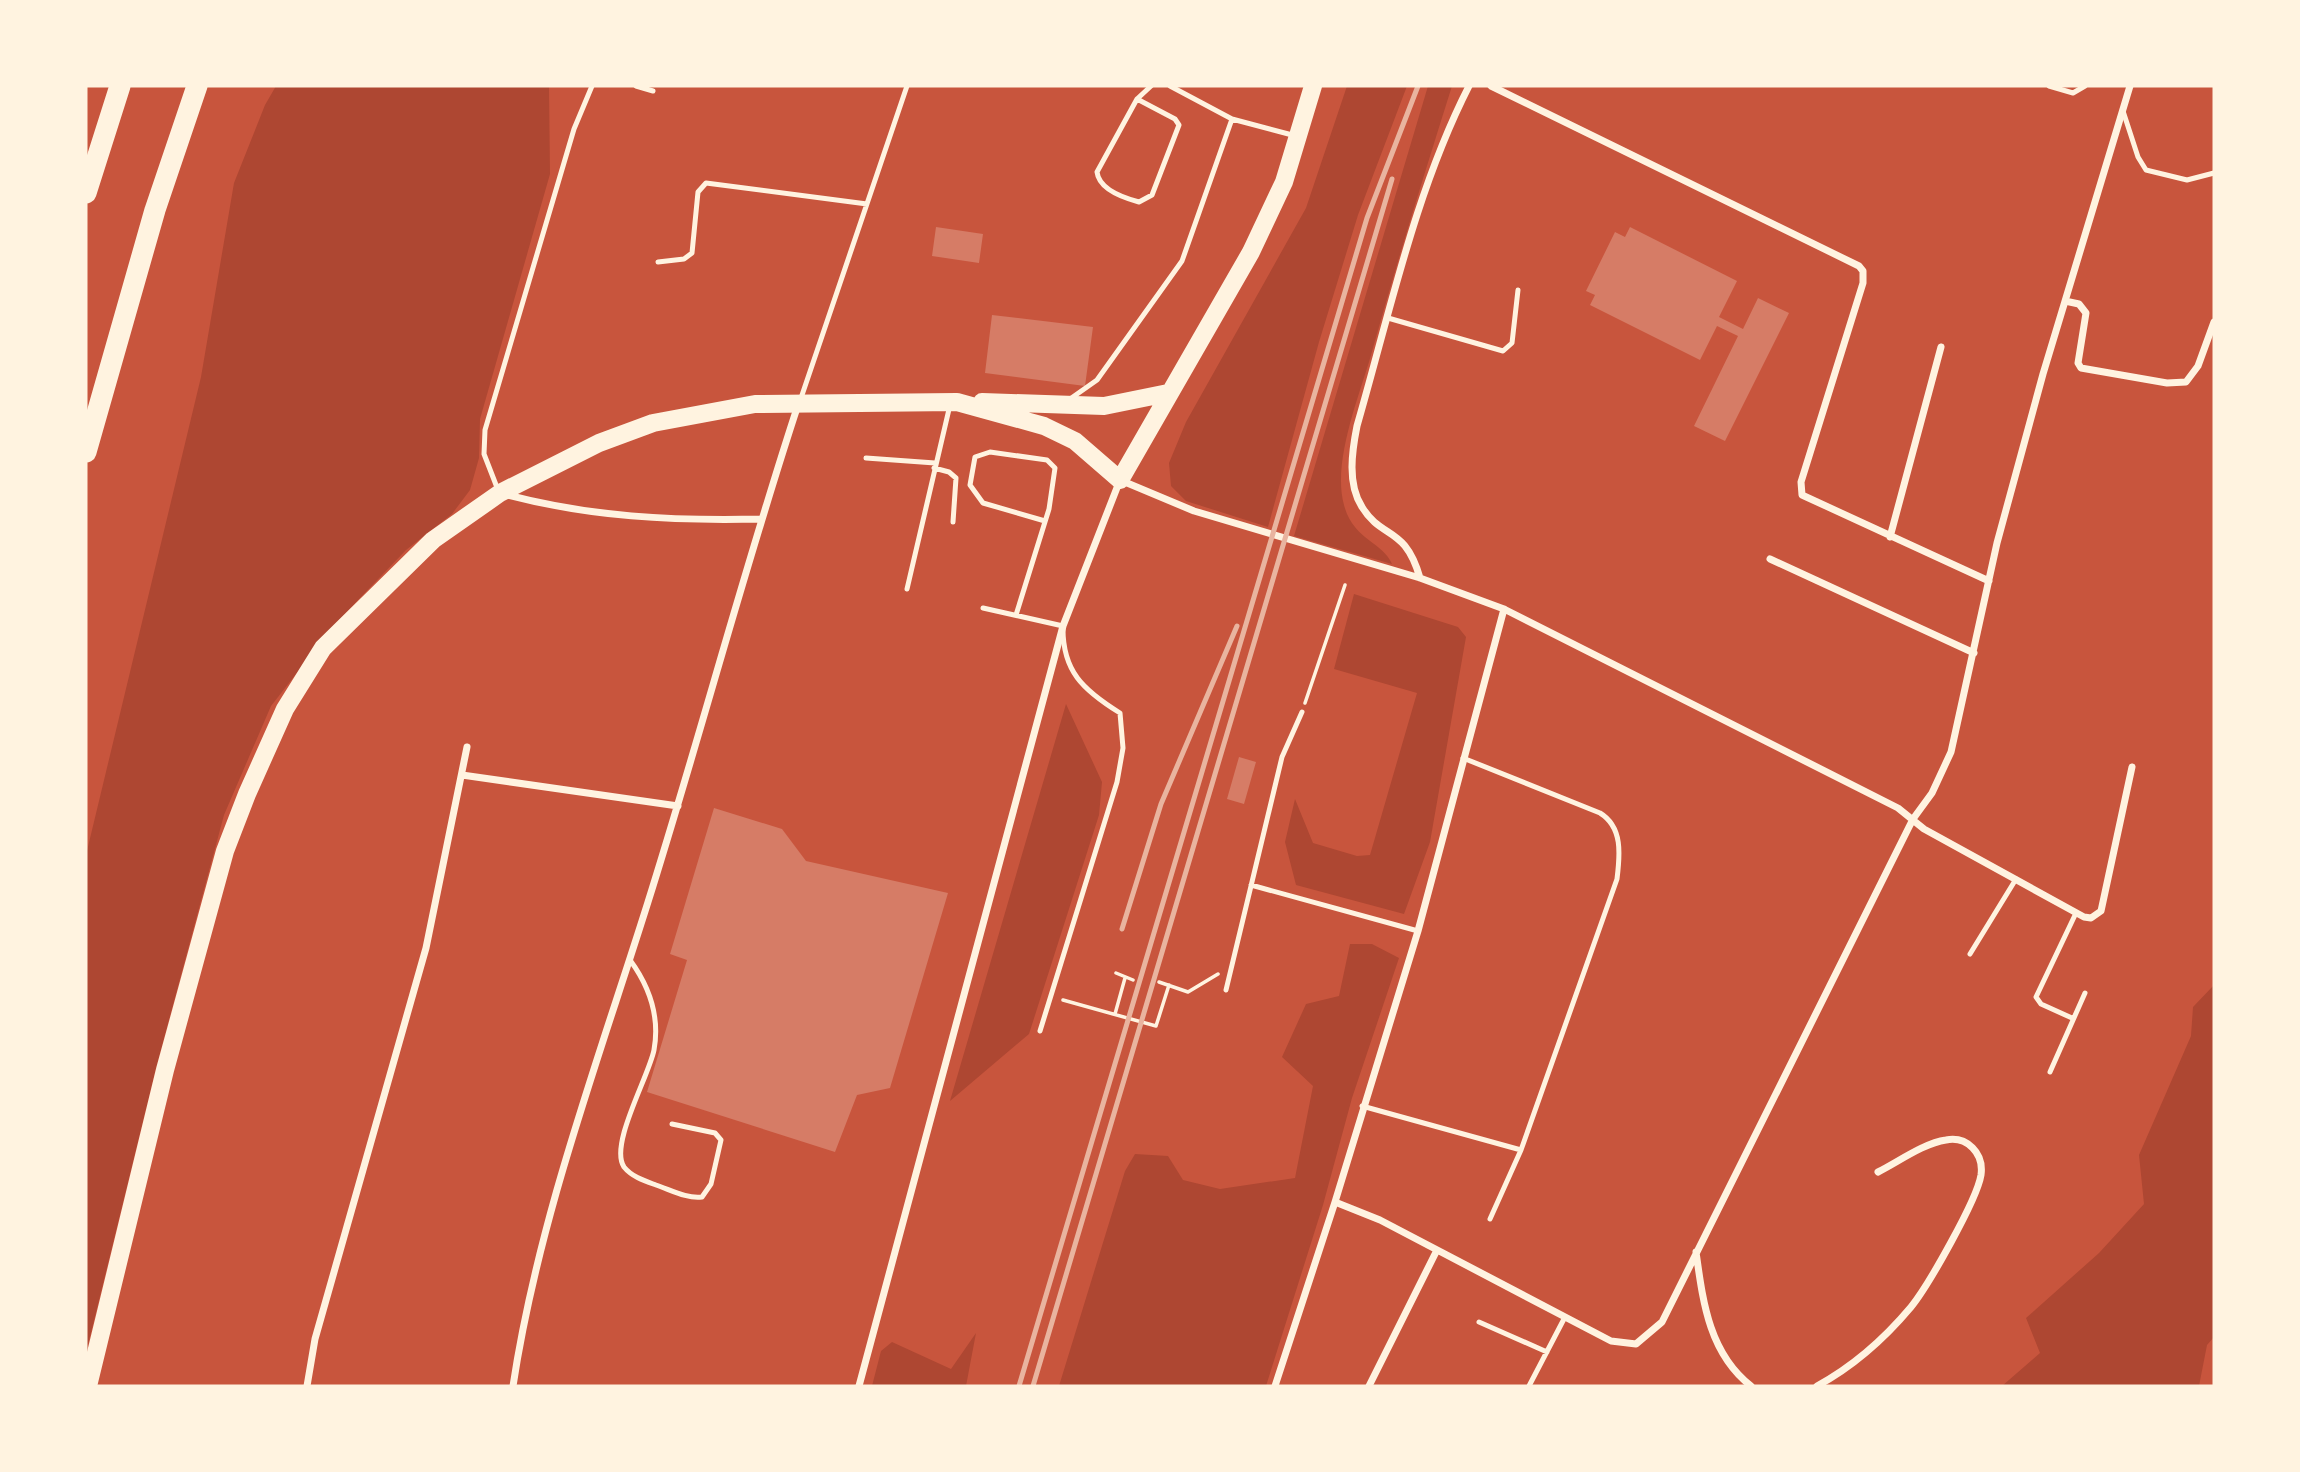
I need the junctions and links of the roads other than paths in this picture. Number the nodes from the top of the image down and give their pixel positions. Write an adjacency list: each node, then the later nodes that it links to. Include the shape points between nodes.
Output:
1 (120, 86): 21 (highway)
2 (197, 86): 23 (highway)
3 (208, 86): 23 (highway)
4 (592, 86): 38 (lane, via 574,129 485,430 484,454)
5 (636, 86): 15 (lane)
6 (907, 86): 22 (lane)
7 (1151, 86): 16 (lane)
8 (1170, 86): 18 (lane)
9 (1313, 86): 19 (main road)
10 (1469, 86): 27 (street, via 1442,141)
11 (1491, 86): 42 (street, via 1859,266 1863,283 1801,491 1806,499)
12 (2049, 86): 13 (lane, via 2073,93)
13 (2085, 86)
14 (2130, 86): 17 (street)
15 (653, 92)
16 (1137, 99): 16 (lane, via 1097,172 1104,186 1139,202 1152,195 1180,125)
17 (2123, 111): 20 (lane, via 2146,170 2187,180); 26 (street)
18 (1233, 119): 19 (lane); 33 (lane, via 1195,233 1178,268 1097,380 1077,396)
19 (1299, 136): 30 (main road, via 1284,182 1251,252)
20 (2214, 173)
21 (86, 193)
22 (867, 204): 24 (lane, via 706,183 698,192 692,253 684,260); 31 (lane)
23 (155, 210): 34 (highway)
24 (658, 262)
25 (1518, 290): 27 (lane, via 1512,344 1503,351)
26 (2065, 301): 28 (street, via 2079,304 2086,313 2078,363 2081,369 2154,382 2186,382 2199,366); 45 (street)
27 (1388, 317): 44 (street, via 1352,452 1355,492 1362,508 1410,550)
28 (2214, 322)
29 (1941, 347): 42 (street)
30 (1168, 393): 33 (main road, via 1104,406); 37 (main road)
31 (800, 401): 32 (main road); 38 (main road, via 755,404 653,423 598,443); 39 (street)
32 (954, 401): 33 (main road); 36 (lane); 37 (main road, via 1055,431 1075,441)
33 (1047, 404)
34 (86, 452)
35 (866, 458): 36 (lane)
36 (934, 466): 40 (lane, via 956,478); 46 (lane)
37 (1120, 480): 44 (street, via 1164,501); 50 (street)
38 (499, 493): 39 (street, via 627,518); 81 (main road, via 433,540 323,648 268,745 225,851 165,1070)
39 (761, 519): 57 (street)
40 (953, 522)
41 (1045, 522): 41 (lane, via 983,503 970,485 975,457 990,452 1051,461 1054,485); 49 (lane)
42 (1890, 537): 45 (street)
43 (1770, 559): 51 (street)
44 (1420, 578): 48 (street)
45 (1989, 581): 51 (street)
46 (907, 589)
47 (983, 608): 49 (lane)
48 (1504, 609): 54 (street); 58 (street)
49 (1016, 615): 50 (lane)
50 (1063, 626): 68 (lane, via 1062,648 1074,675 1094,697 1120,713 1124,748); 84 (street)
51 (1974, 653): 58 (street, via 1951,752 1932,793)
52 (1303, 712): 60 (lane, via 1282,757)
53 (467, 747): 56 (street)
54 (1463, 758): 62 (street); 72 (lane, via 1609,818 1619,845 1617,879)
55 (2132, 767): 61 (street, via 2105,900 2097,916)
56 (462, 775): 57 (street); 82 (street, via 426,948 315,1339)
57 (678, 806): 64 (street)
58 (1913, 819): 59 (street); 77 (street)
59 (2016, 879): 61 (street); 63 (lane)
60 (1251, 885): 62 (lane); 65 (lane)
61 (2076, 913): 67 (lane, via 2036,997 2041,1004)
62 (1418, 931): 70 (street)
63 (1970, 954)
64 (630, 960): 71 (lane, via 647,987 655,1027 654,1050 622,1142 621,1159 631,1174 644,1181 702,1197 711,1184 722,1140 715,1133); 83 (street, via 562,1175 519,1344)
65 (1226, 990)
66 (2085, 993): 67 (lane)
67 (2072, 1018): 69 (lane)
68 (1040, 1031)
69 (2050, 1072)
70 (1362, 1106): 72 (lane); 74 (street)
71 (672, 1124)
72 (1521, 1150): 75 (lane)
73 (1878, 1172): 89 (street, via 1942,1140 1958,1139 1972,1146 1981,1173 1951,1240 1912,1306 1870,1349)
74 (1335, 1202): 76 (street); 85 (street)
75 (1490, 1219)
76 (1437, 1250): 78 (street); 86 (street)
77 (1696, 1252): 78 (street, via 1661,1322 1636,1344 1620,1344); 88 (street, via 1711,1332 1725,1360)
78 (1565, 1317): 80 (lane)
79 (1479, 1322): 80 (lane)
80 (1547, 1352): 87 (lane)
81 (88, 1386)
82 (307, 1386)
83 (513, 1386)
84 (859, 1386)
85 (1275, 1386)
86 (1368, 1386)
87 (1530, 1386)
88 (1751, 1386)
89 (1816, 1386)

